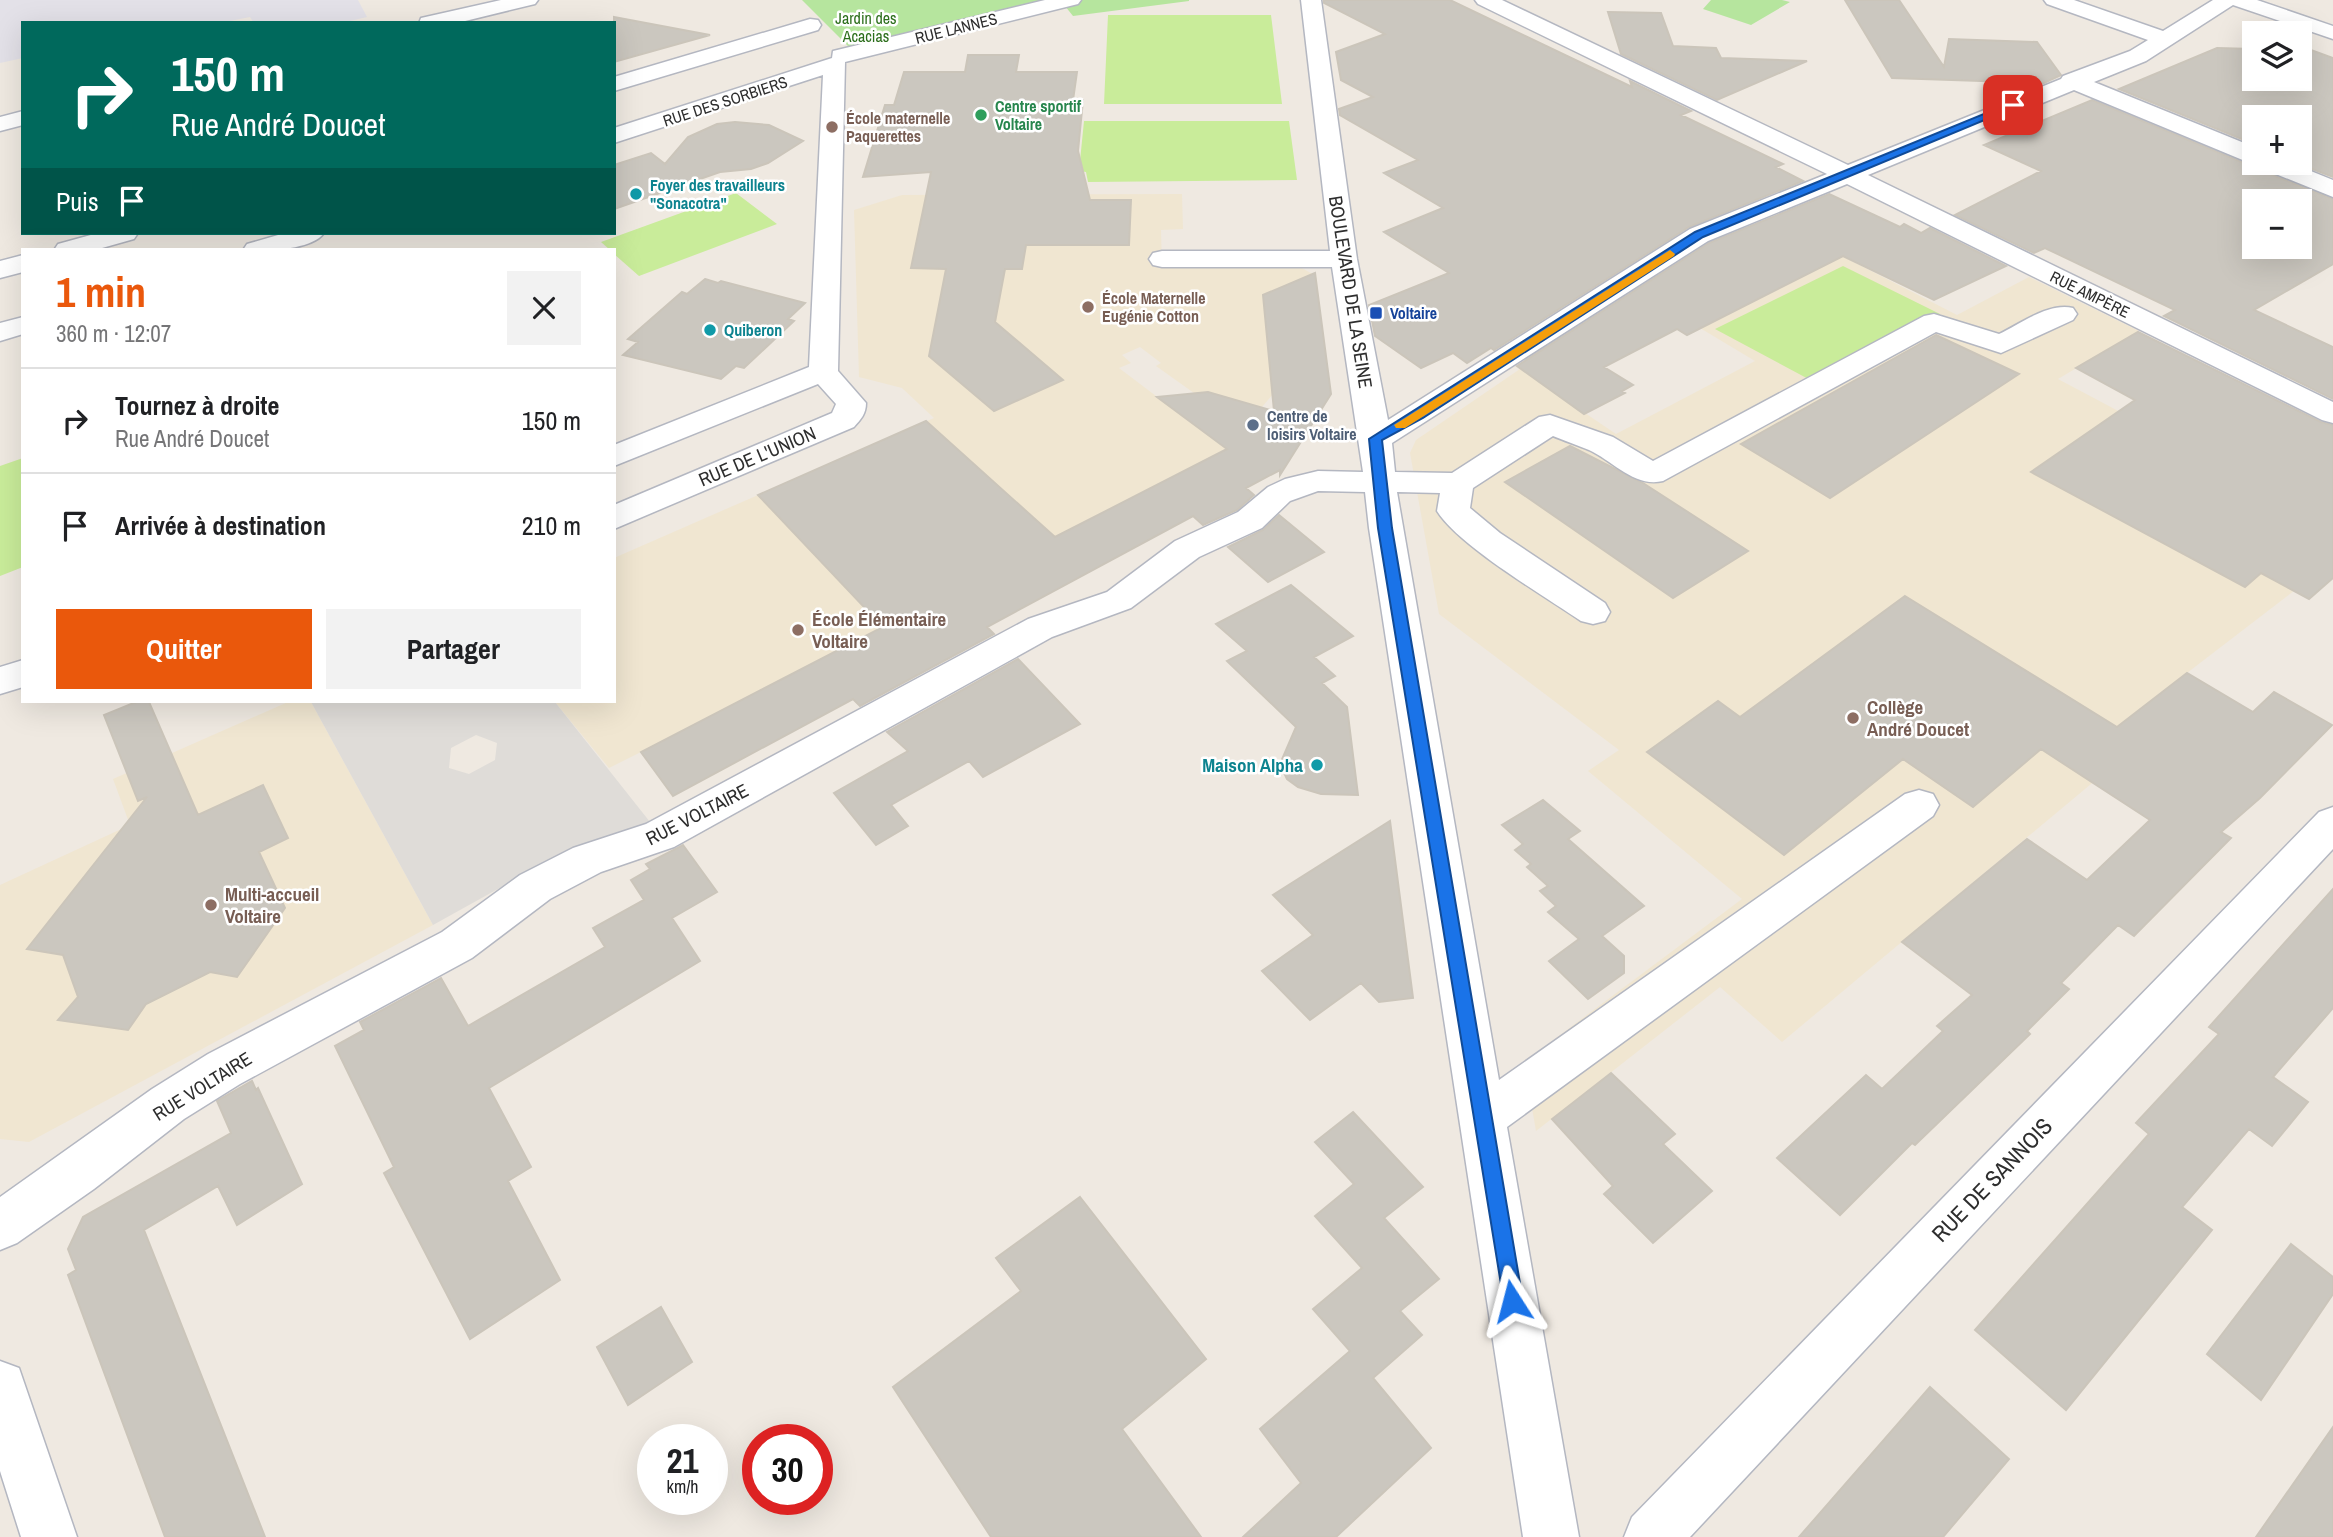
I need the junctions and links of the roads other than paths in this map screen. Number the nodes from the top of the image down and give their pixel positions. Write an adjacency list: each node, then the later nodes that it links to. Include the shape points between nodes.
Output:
1 (528, 0): 9 (street)
2 (1071, 0): 13 (street, RUE LANNES)
3 (1311, 0): 28 (street, BOULEVARD DE LA SEINE)
4 (1485, 0): 20 (street, RUE AMPÈRE)
5 (2054, 0): 12 (street)
6 (2227, 0): 12 (street)
7 (2237, 0): 11 (street)
8 (794, 8): 10 (street)
9 (438, 21)
10 (810, 24): 13 (street); 15 (street)
11 (2333, 33)
12 (2167, 40): 14 (street)
13 (838, 60): 18 (street, RUE DES SORBIERS); 34 (street)
14 (2071, 81): 19 (street); 20 (street)
15 (616, 82)
16 (21, 119): 17 (street)
17 (0, 124)
18 (616, 135)
19 (2242, 151)
20 (1846, 174): 35 (street, RUE AMPÈRE); 36 (street, via 1699,235)
21 (2299, 175): 22 (street)
22 (2333, 189)
23 (118, 235): 25 (street)
24 (305, 235): 26 (street)
25 (74, 248)
26 (262, 248)
27 (1162, 259): 28 (street)
28 (1345, 259): 36 (street, BOULEVARD DE LA SEINE)
29 (21, 264): 30 (street)
30 (0, 270)
31 (2063, 314): 39 (street, via 2001,344 1934,323 1652,474 1602,444 1550,424)
32 (21, 326): 33 (street)
33 (0, 332)
34 (823, 372): 37 (street); 40 (street, RUE DE L'UNION, via 851,403 851,412 843,420)
35 (2333, 414)
36 (1376, 439): 38 (street, BOULEVARD DE LA SEINE)
37 (616, 455)
38 (1379, 481): 39 (street, RUE VOLTAIRE); 46 (street, BOULEVARD DE LA SEINE); 47 (street, RUE VOLTAIRE, via 1318,481 1279,494 1250,520 1187,549 1119,600 1040,628 660,836 559,873 457,945 224,1069 168,1104)
39 (1458, 483): 41 (street, via 1453,511 1488,541)
40 (616, 516)
41 (1593, 612)
42 (21, 674): 43 (street)
43 (0, 681)
44 (1919, 805): 46 (street)
45 (2333, 823): 51 (street, RUE DE SANNOIS)
46 (1482, 1118): 50 (street, BOULEVARD DE LA SEINE)
47 (0, 1226)
48 (0, 1387): 49 (street)
49 (49, 1537)
50 (1551, 1537)
51 (1652, 1537)

